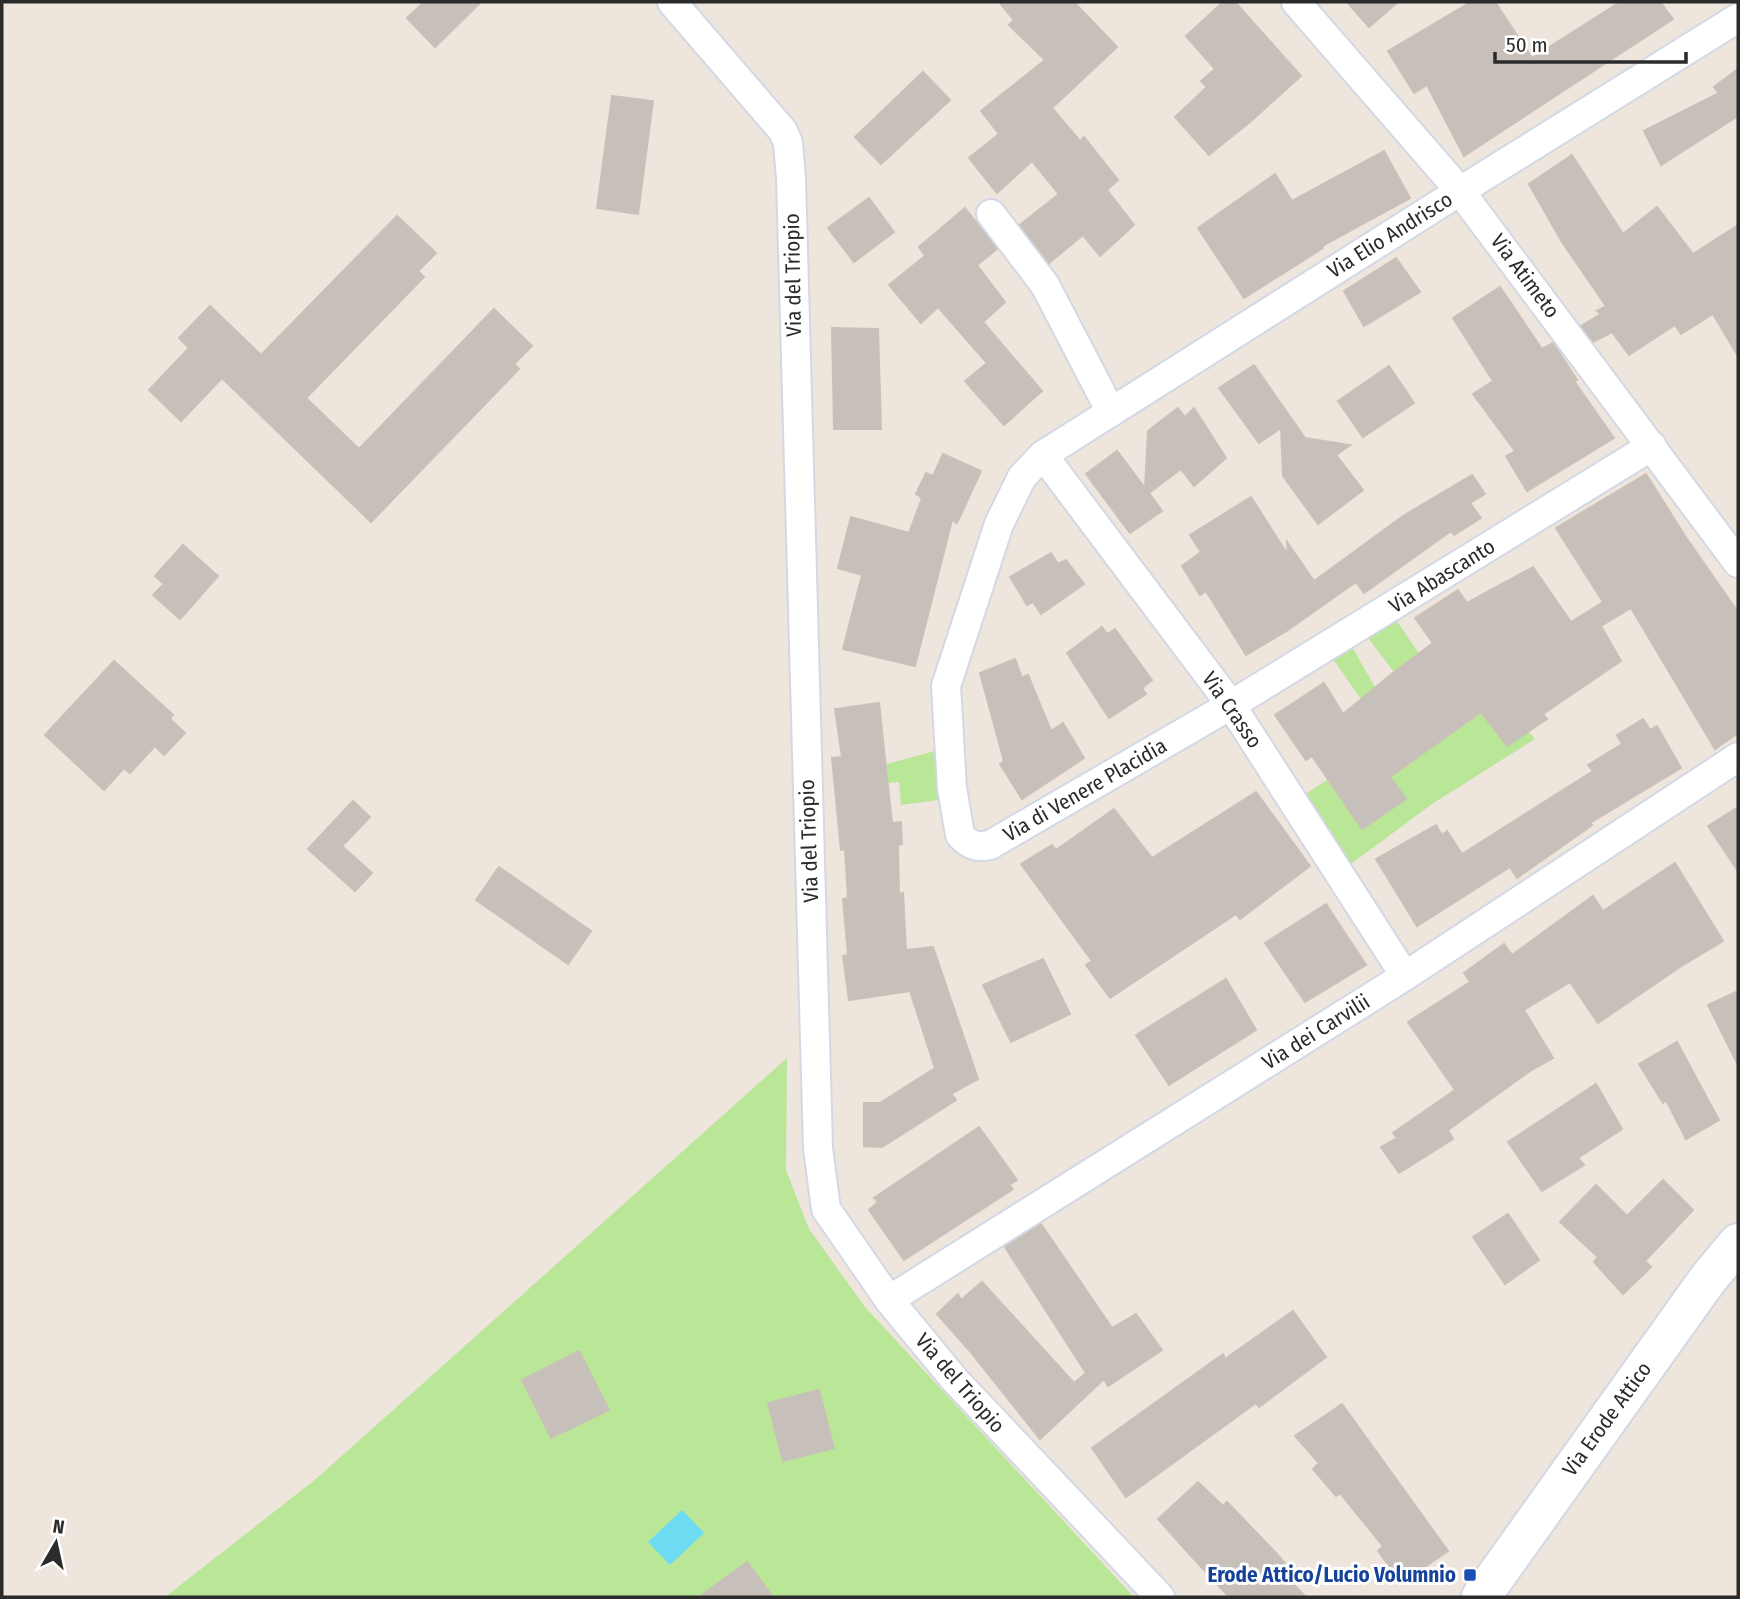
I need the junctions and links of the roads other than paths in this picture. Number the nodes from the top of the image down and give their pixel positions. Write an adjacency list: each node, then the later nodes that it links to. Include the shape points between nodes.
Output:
1 (672, 2): 14 (street, Via del Triopio, via 783,131 788,144 818,1148 826,1209)
2 (1296, 2): 4 (street, Via Atimeto)
3 (1738, 18): 4 (street, Via Elio Andrisco)
4 (1460, 191): 6 (street, Via Elio Andrisco); 7 (street, Via Atimeto)
5 (991, 214): 6 (street, via 1045,285)
6 (1111, 412): 8 (street, Via Elio Andrisco)
7 (1652, 446): 9 (street, Via Atimeto); 10 (street, Via Abascanto)
8 (1043, 455): 10 (street, Via Crasso); 10 (street, Via di Venere Placidia, via 1023,477 999,524 946,686 952,788 960,835 972,845 990,845)
9 (1738, 563)
10 (1231, 705): 12 (street, Via Crasso)
11 (1738, 757): 12 (street, Via dei Carvilii)
12 (1405, 976): 14 (street, Via dei Carvilii)
13 (1738, 1243): 16 (main road, Via Erode Attico)
14 (889, 1300): 15 (street, Via del Triopio, via 954,1380)
15 (1160, 1597)
16 (1480, 1597)

